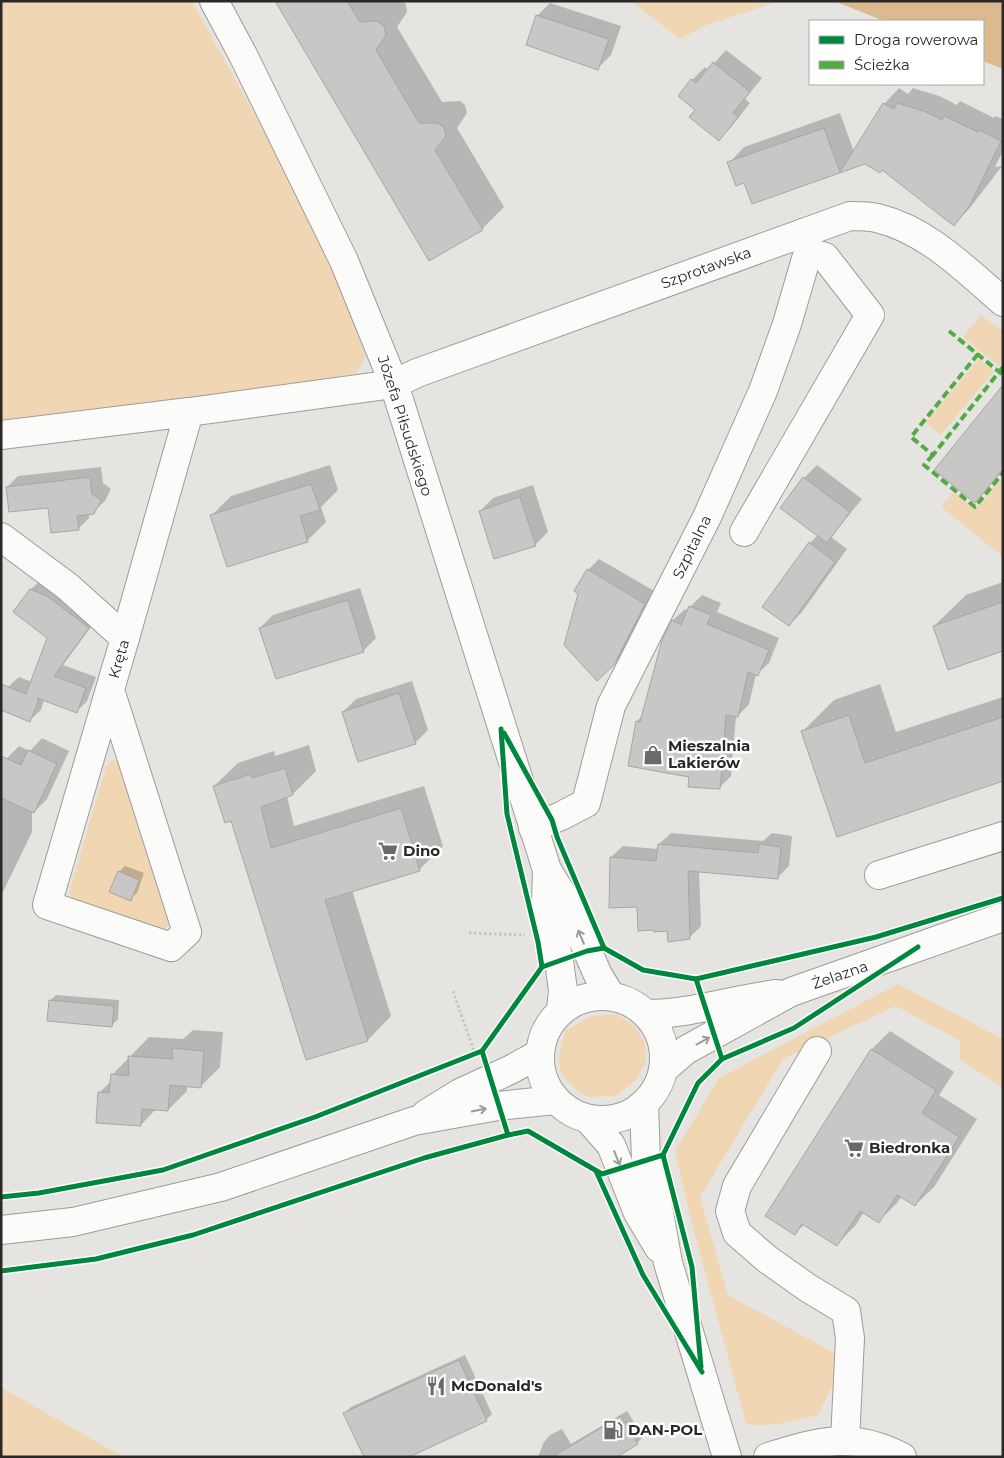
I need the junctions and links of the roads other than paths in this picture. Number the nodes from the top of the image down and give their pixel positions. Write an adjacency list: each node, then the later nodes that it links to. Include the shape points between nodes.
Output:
1 (214, 1): 4 (street, Józefa Piłsudskiego, via 344,261)
2 (805, 243): 3 (street, Szprotawska, via 850,216 876,217 914,232 940,248); 4 (street, Szprotawska, via 417,373); 7 (street, via 825,257 870,315); 11 (street, Szpitalna, via 786,324 763,391 707,517 611,706 586,803)
3 (1003, 302)
4 (394, 384): 5 (street); 11 (street, Józefa Piłsudskiego)
5 (189, 412): 6 (street); 9 (street, Kręta)
6 (1, 435)
7 (744, 532)
8 (1, 537): 9 (street, via 67,586)
9 (126, 638): 10 (street, Kręta)
10 (110, 690): 10 (street, Kręta, via 48,905 171,947 186,932)
11 (533, 828): 13 (street, Józefa Piłsudskiego)
12 (1003, 836): 14 (street)
13 (547, 870): 17 (street, one-way to 13, via 565,899); 18 (street, via 546,901 559,961)
14 (879, 875)
15 (1003, 917): 16 (street, Żelazna)
16 (791, 992): 19 (street, via 668,1014); 22 (street, one-way to 16, via 686,1050)
17 (611, 996): 18 (street, via 577,1000); 19 (street, via 631,1002)
18 (562, 1010): 21 (street, via 542,1037)
19 (648, 1014): 22 (street, via 659,1031 664,1050)
20 (817, 1051): 29 (street, via 738,1186 730,1211 737,1233 774,1264 846,1311 850,1338)
21 (539, 1054): 23 (street, via 540,1070); 26 (street, via 460,1093)
22 (664, 1070): 24 (street, via 657,1089)
23 (555, 1100): 25 (street, via 570,1112); 26 (street, one-way to 23)
24 (644, 1104): 25 (street, via 628,1115 608,1120); 28 (street, via 646,1161)
25 (588, 1119): 28 (street, one-way to 28, via 611,1145 638,1213)
26 (414, 1121): 27 (street, via 221,1187 73,1222)
27 (1, 1230)
28 (668, 1263): 30 (street)
29 (845, 1441): 31 (street, via 824,1441); 32 (street, via 862,1442)
30 (727, 1457)
31 (768, 1457)
32 (902, 1457)

